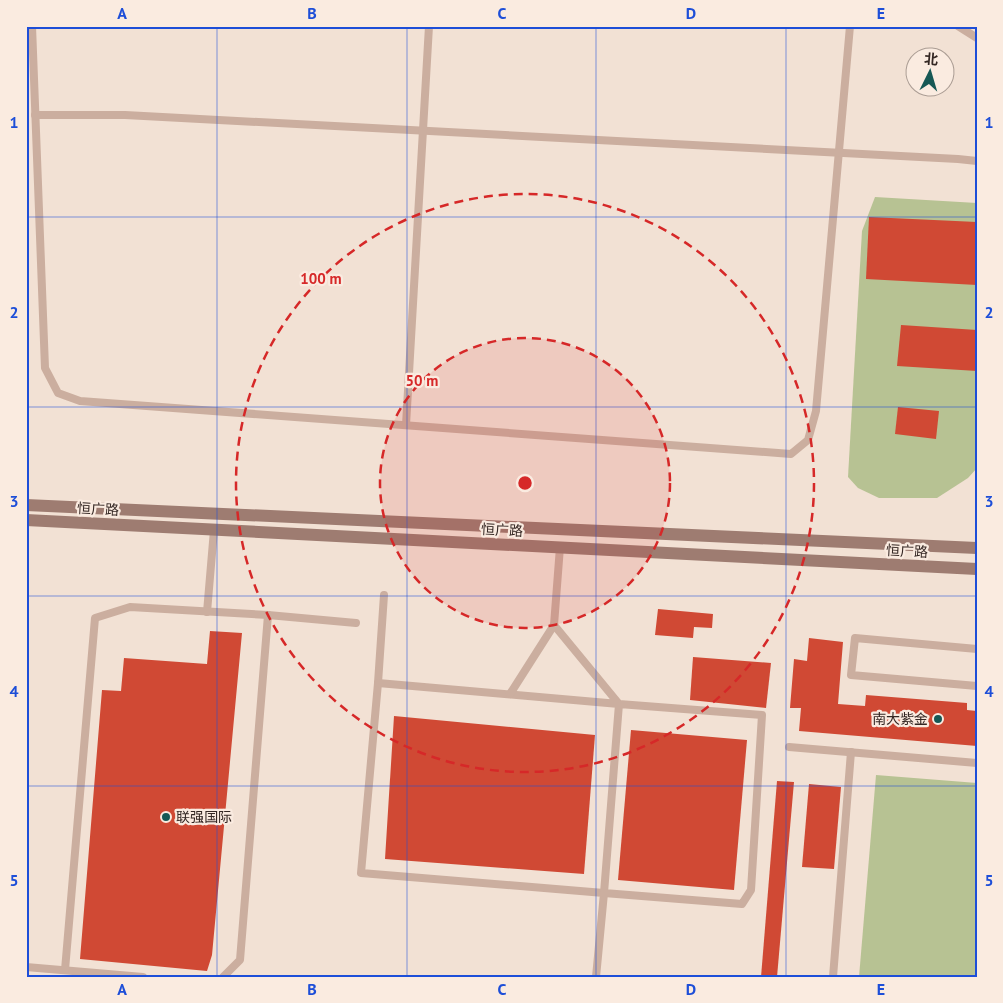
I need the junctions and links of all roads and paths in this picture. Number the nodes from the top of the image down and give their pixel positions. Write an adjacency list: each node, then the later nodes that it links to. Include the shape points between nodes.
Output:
1 (32, 26): 6 (lane)
2 (429, 26): 7 (lane)
3 (850, 26): 8 (lane)
4 (958, 26): 5 (lane)
5 (977, 38)
6 (35, 114): 7 (lane, via 125,115); 10 (lane, via 45,368 58,393 80,401)
7 (423, 131): 8 (lane); 10 (lane)
8 (838, 153): 9 (lane); 10 (lane, via 816,411 808,440 791,454)
9 (977, 161)
10 (406, 425)
11 (26, 505): 15 (street, 恒广路)
12 (26, 520): 13 (street, 恒广路)
13 (214, 530): 14 (street, 恒广路); 18 (lane)
14 (560, 547): 16 (street, 恒广路); 21 (lane)
15 (977, 548)
16 (977, 569)
17 (384, 594): 23 (lane)
18 (208, 612): 19 (lane); 32 (lane, via 130,607 95,618)
19 (268, 615): 20 (lane); 34 (lane, via 240,960)
20 (356, 623)
21 (554, 625): 25 (lane); 26 (lane)
22 (977, 649): 24 (lane, via 855,638 851,675)
23 (378, 683): 25 (lane); 30 (lane, via 361,872)
24 (977, 686)
25 (510, 694): 26 (lane)
26 (619, 704): 30 (lane); 30 (lane, via 762,715 751,890 742,904)
27 (789, 747): 28 (lane)
28 (851, 752): 29 (lane); 36 (lane)
29 (977, 763)
30 (604, 893): 35 (lane)
31 (26, 967): 32 (lane)
32 (65, 970): 33 (lane)
33 (143, 977)
34 (223, 977)
35 (596, 977)
36 (833, 977)

